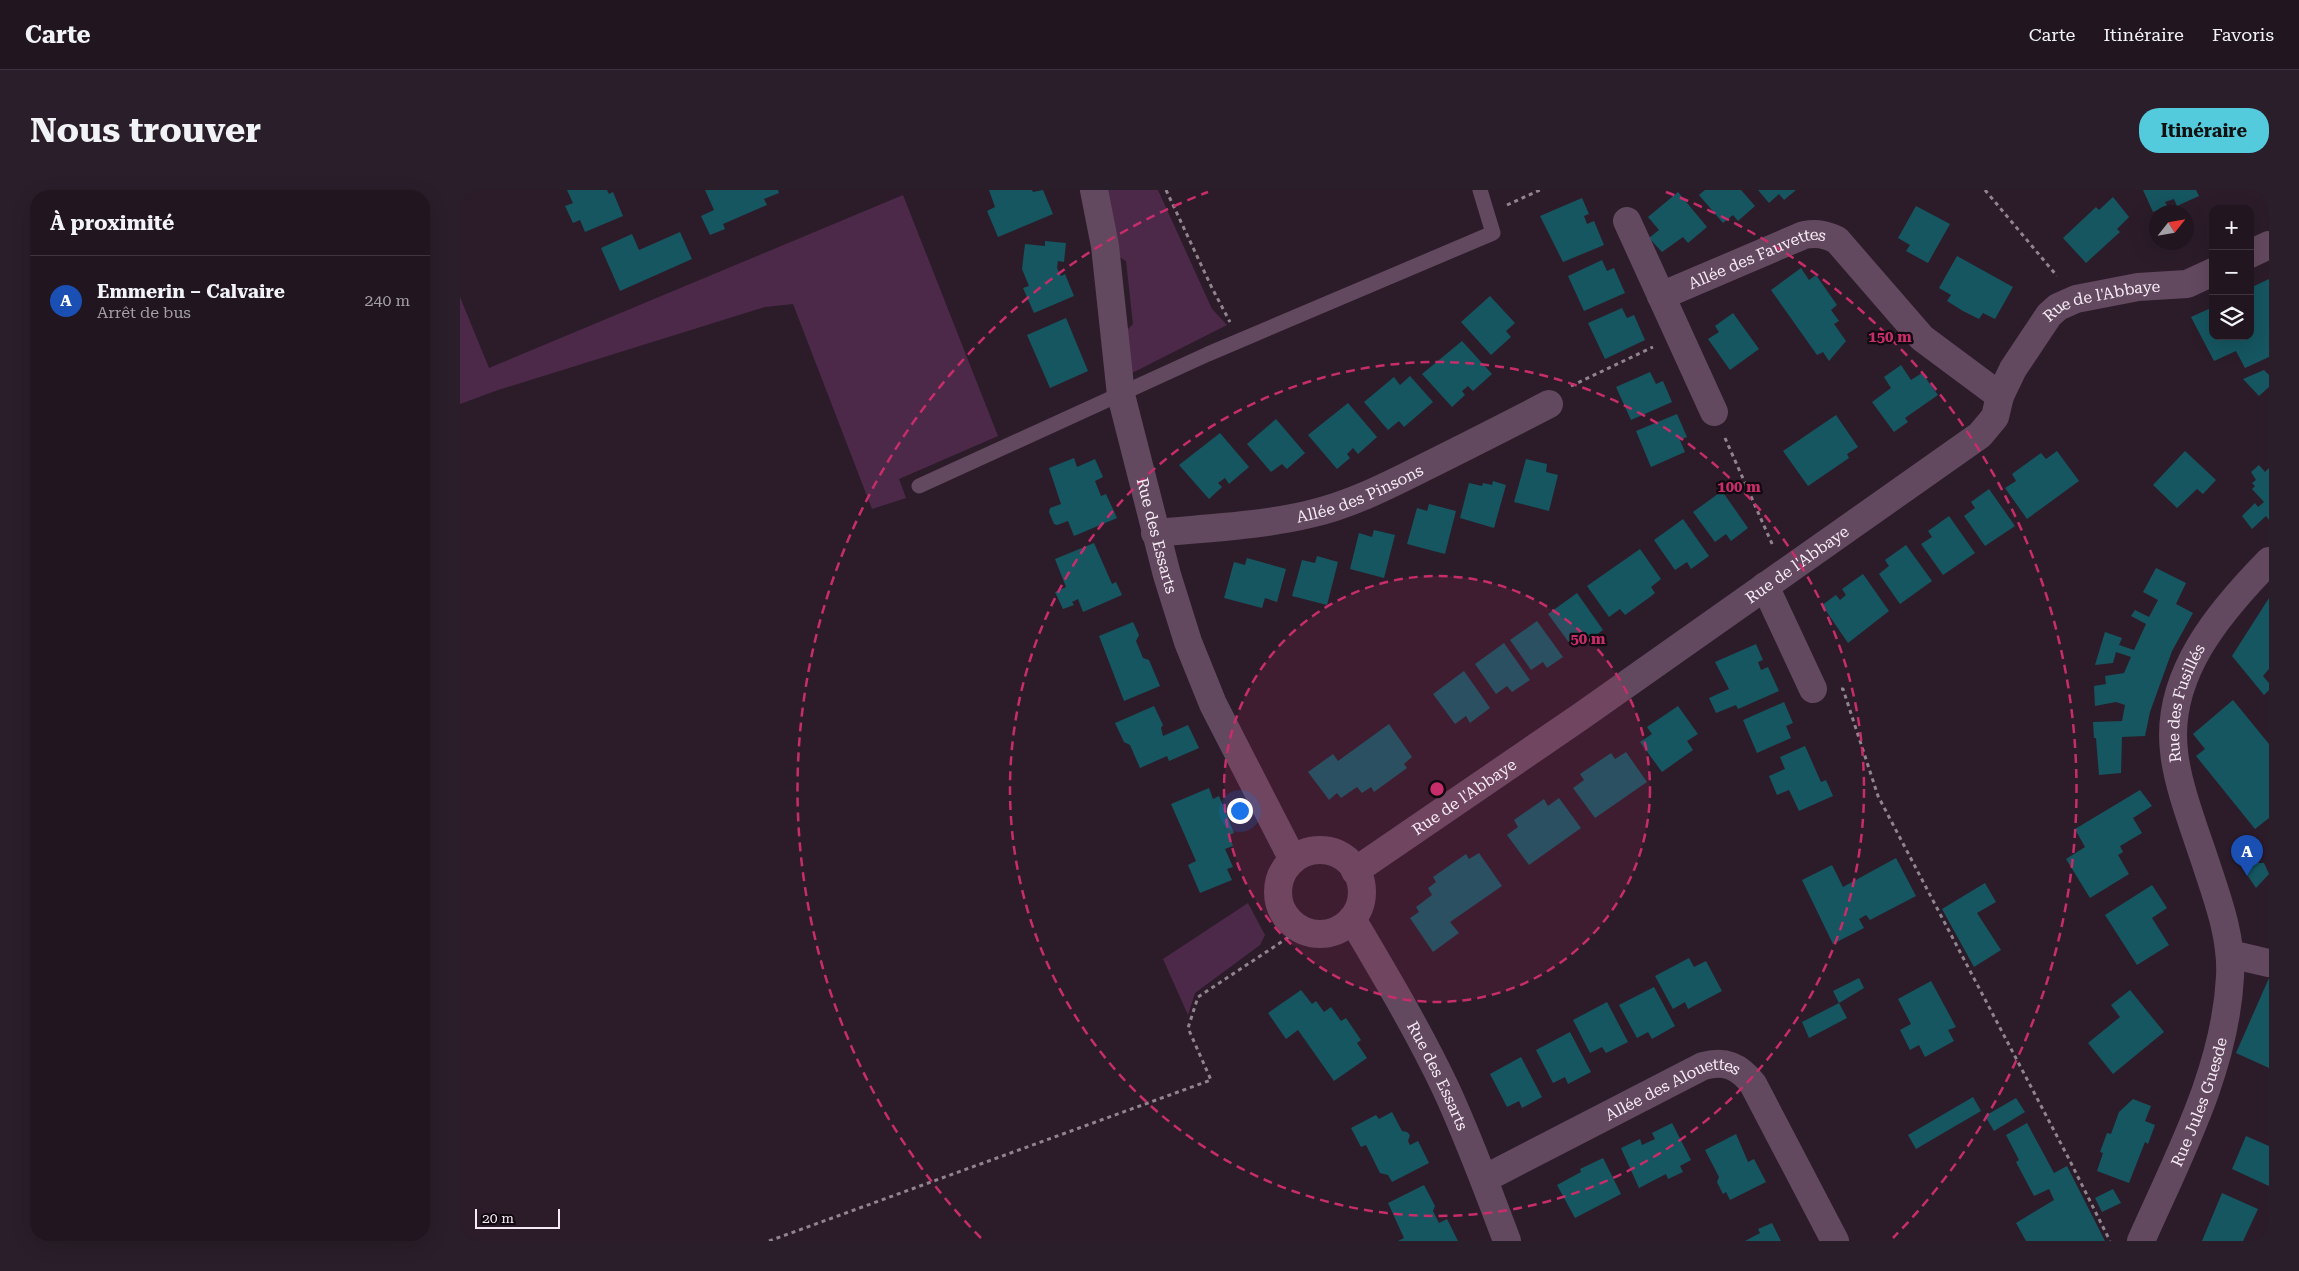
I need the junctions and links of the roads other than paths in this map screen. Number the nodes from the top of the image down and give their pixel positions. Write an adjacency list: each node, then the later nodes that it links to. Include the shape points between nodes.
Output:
1 (1094, 190): 8 (street, Rue des Essarts, via 1107,265)
2 (1480, 190): 8 (lane, via 1494,233)
3 (1627, 221): 7 (street)
4 (2269, 245): 5 (street)
5 (2254, 252)
6 (2209, 274): 9 (street, Rue de l'Abbaye, via 2180,285 2147,286 2076,299 2058,307 2049,315 2013,370)
7 (1661, 296): 9 (street, Allée des Fauvettes, via 1804,236 1825,234 1837,240 1922,338); 11 (street)
8 (1121, 395): 12 (lane); 13 (street, Rue des Essarts)
9 (2000, 396): 15 (street, Rue de l'Abbaye, via 1995,417 1980,435)
10 (1549, 404): 13 (street, Allée des Pinsons, via 1380,489 1319,512 1267,522)
11 (1714, 412)
12 (918, 486)
13 (1155, 533): 17 (street, Rue des Essarts, via 1199,671 1230,740)
14 (2269, 561): 20 (street, Rue des Fusillés, via 2206,634 2182,685 2172,734 2180,778 2223,916)
15 (1775, 579): 16 (street); 18 (street, Rue de l'Abbaye)
16 (1813, 689)
17 (1293, 860): 18 (street, via 1309,852 1327,851 1343,858); 19 (street, via 1281,876 1278,896 1286,916 1301,929 1314,933 1342,928)
18 (1356, 871): 19 (street, via 1361,895)
19 (1352, 919): 22 (street, Rue des Essarts, via 1422,1041)
20 (2230, 954): 21 (street); 25 (street, Rue Jules Guesde, via 2225,1020 2208,1084)
21 (2269, 963)
22 (1484, 1179): 23 (street, Rue des Essarts); 24 (street, Allée des Alouettes, via 1703,1066 1727,1064 1737,1067 1753,1084)
23 (1507, 1241)
24 (1835, 1241)
25 (2141, 1241)

